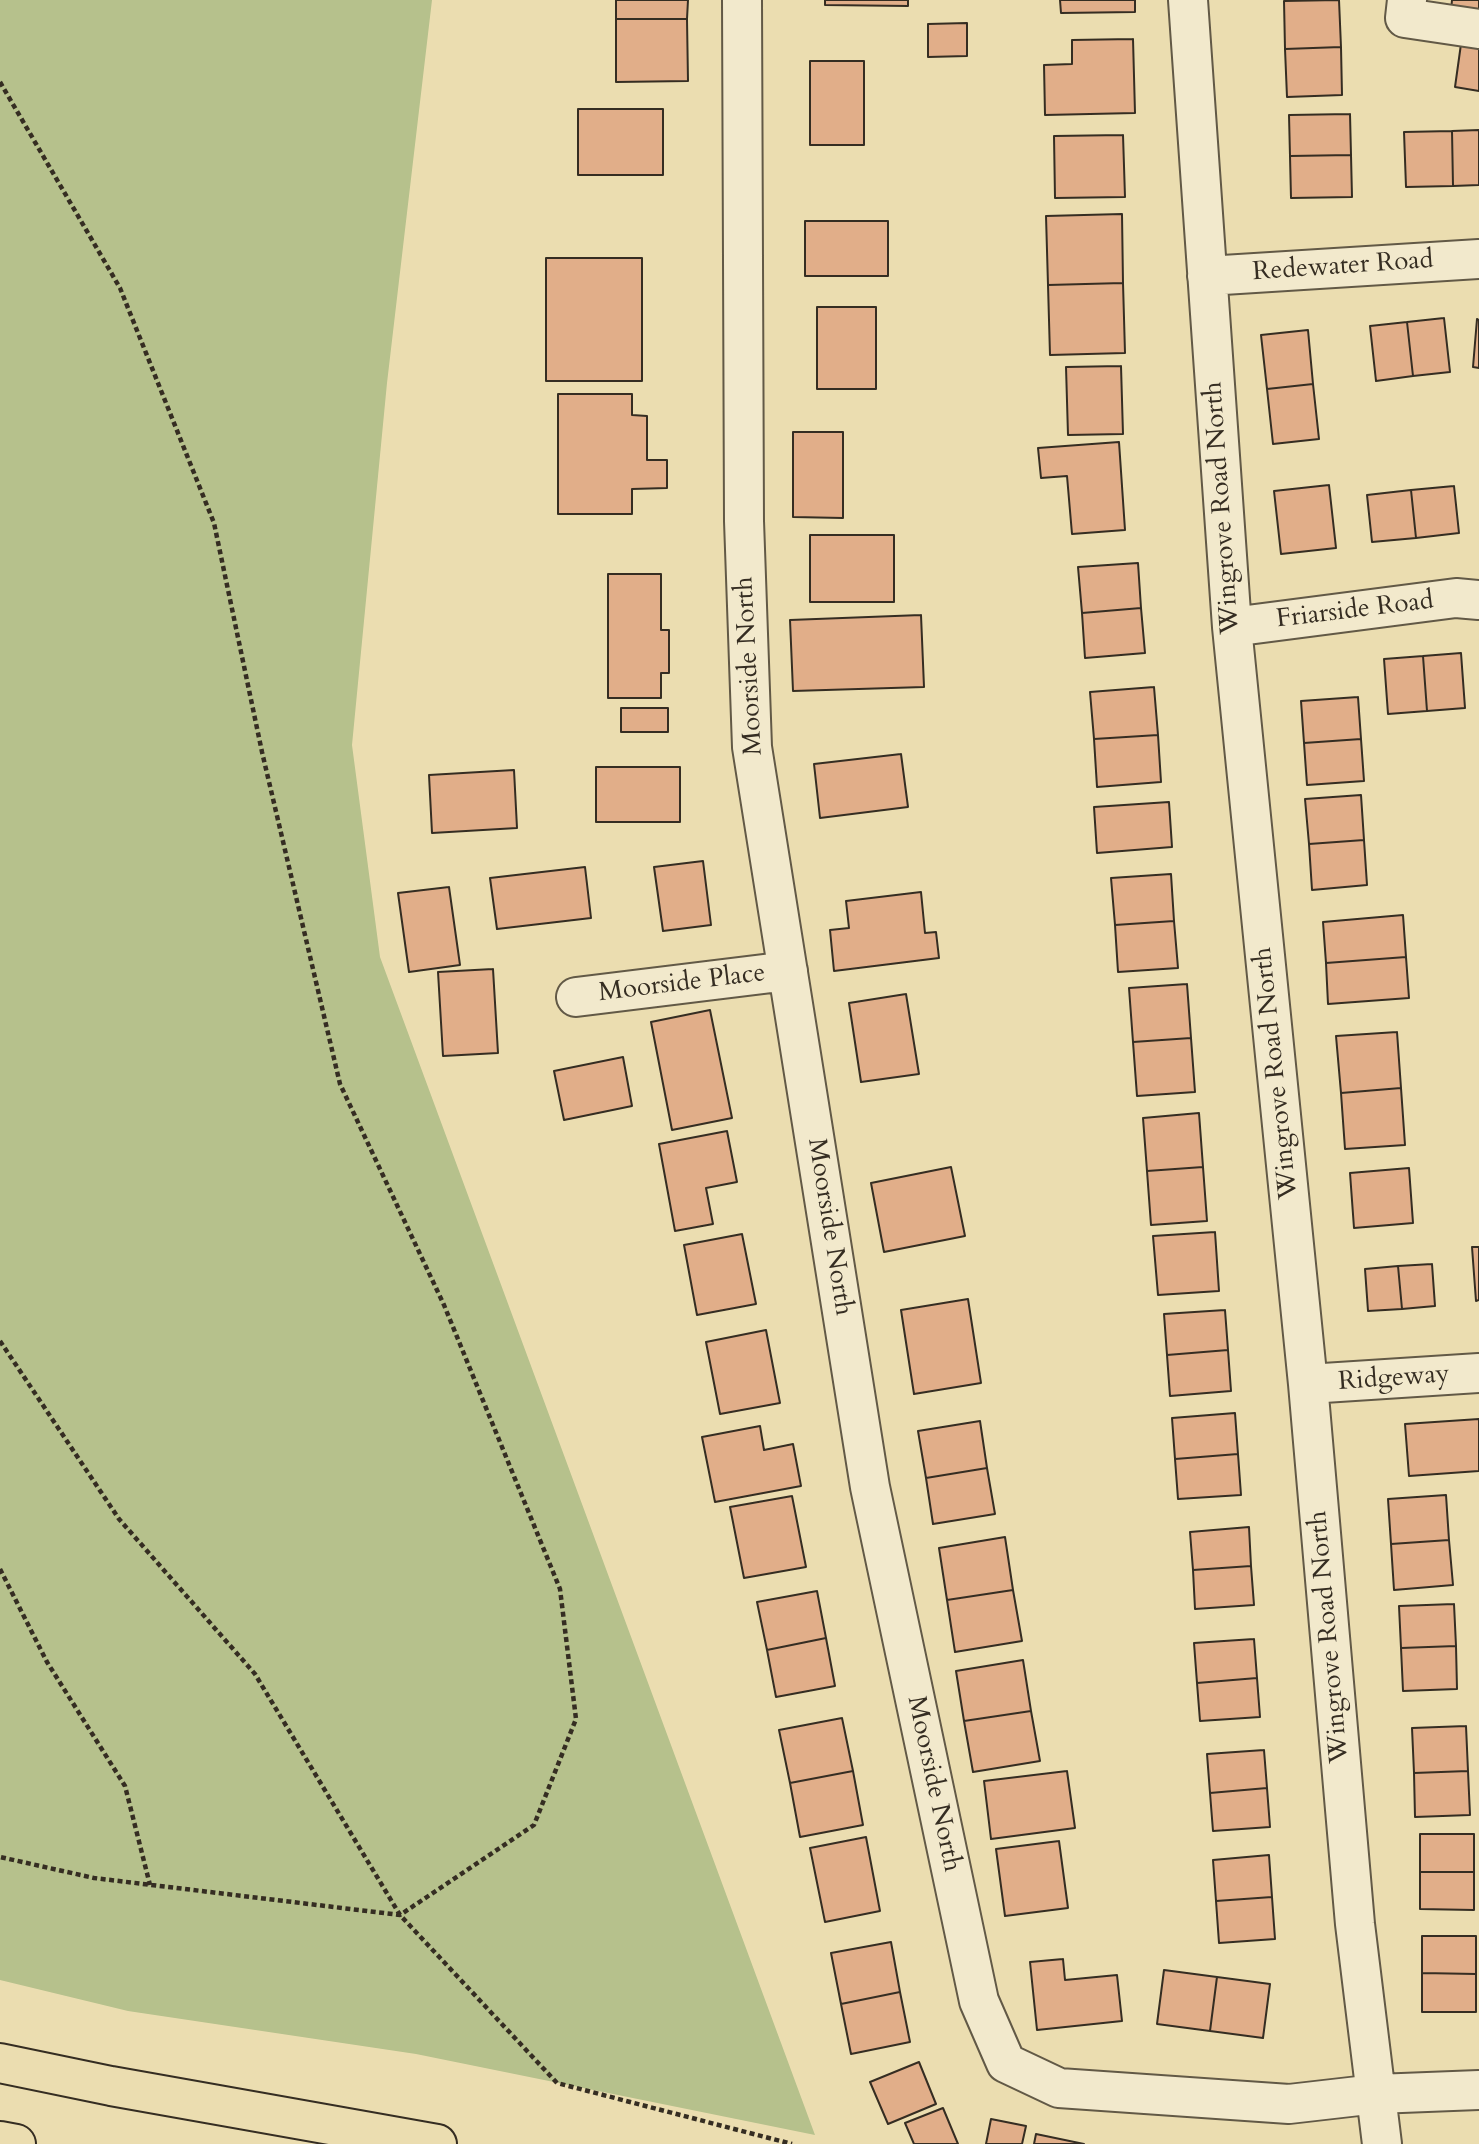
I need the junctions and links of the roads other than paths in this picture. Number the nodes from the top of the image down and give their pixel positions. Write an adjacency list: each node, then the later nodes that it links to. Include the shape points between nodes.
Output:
1 (742, 0): 9 (street, Moorside North, via 744,521 752,747)
2 (1188, 0): 6 (street, Wingrove Road North)
3 (1407, 0): 4 (street, via 1405,18)
4 (1479, 29)
5 (1479, 258): 6 (street, Redewater Road)
6 (1207, 276): 8 (street, Wingrove Road North)
7 (1479, 600): 8 (street, Friarside Road, via 1456,598)
8 (1232, 627): 12 (street, Wingrove Road North)
9 (789, 971): 10 (street, Moorside Place); 15 (street, Moorside North, via 870,1487 979,2001 1006,2063 1059,2088 1289,2104)
10 (576, 997)
11 (1479, 1373): 12 (street, Ridgeway)
12 (1308, 1384): 15 (street, Wingrove Road North, via 1355,1924)
13 (0, 2063): 18 (highway)
14 (1479, 2090): 15 (street, Moorside North)
15 (1376, 2094): 19 (street, Wingrove Road North)
16 (0, 2141): 17 (highway)
17 (16, 2144)
18 (437, 2144)
19 (1382, 2144)

